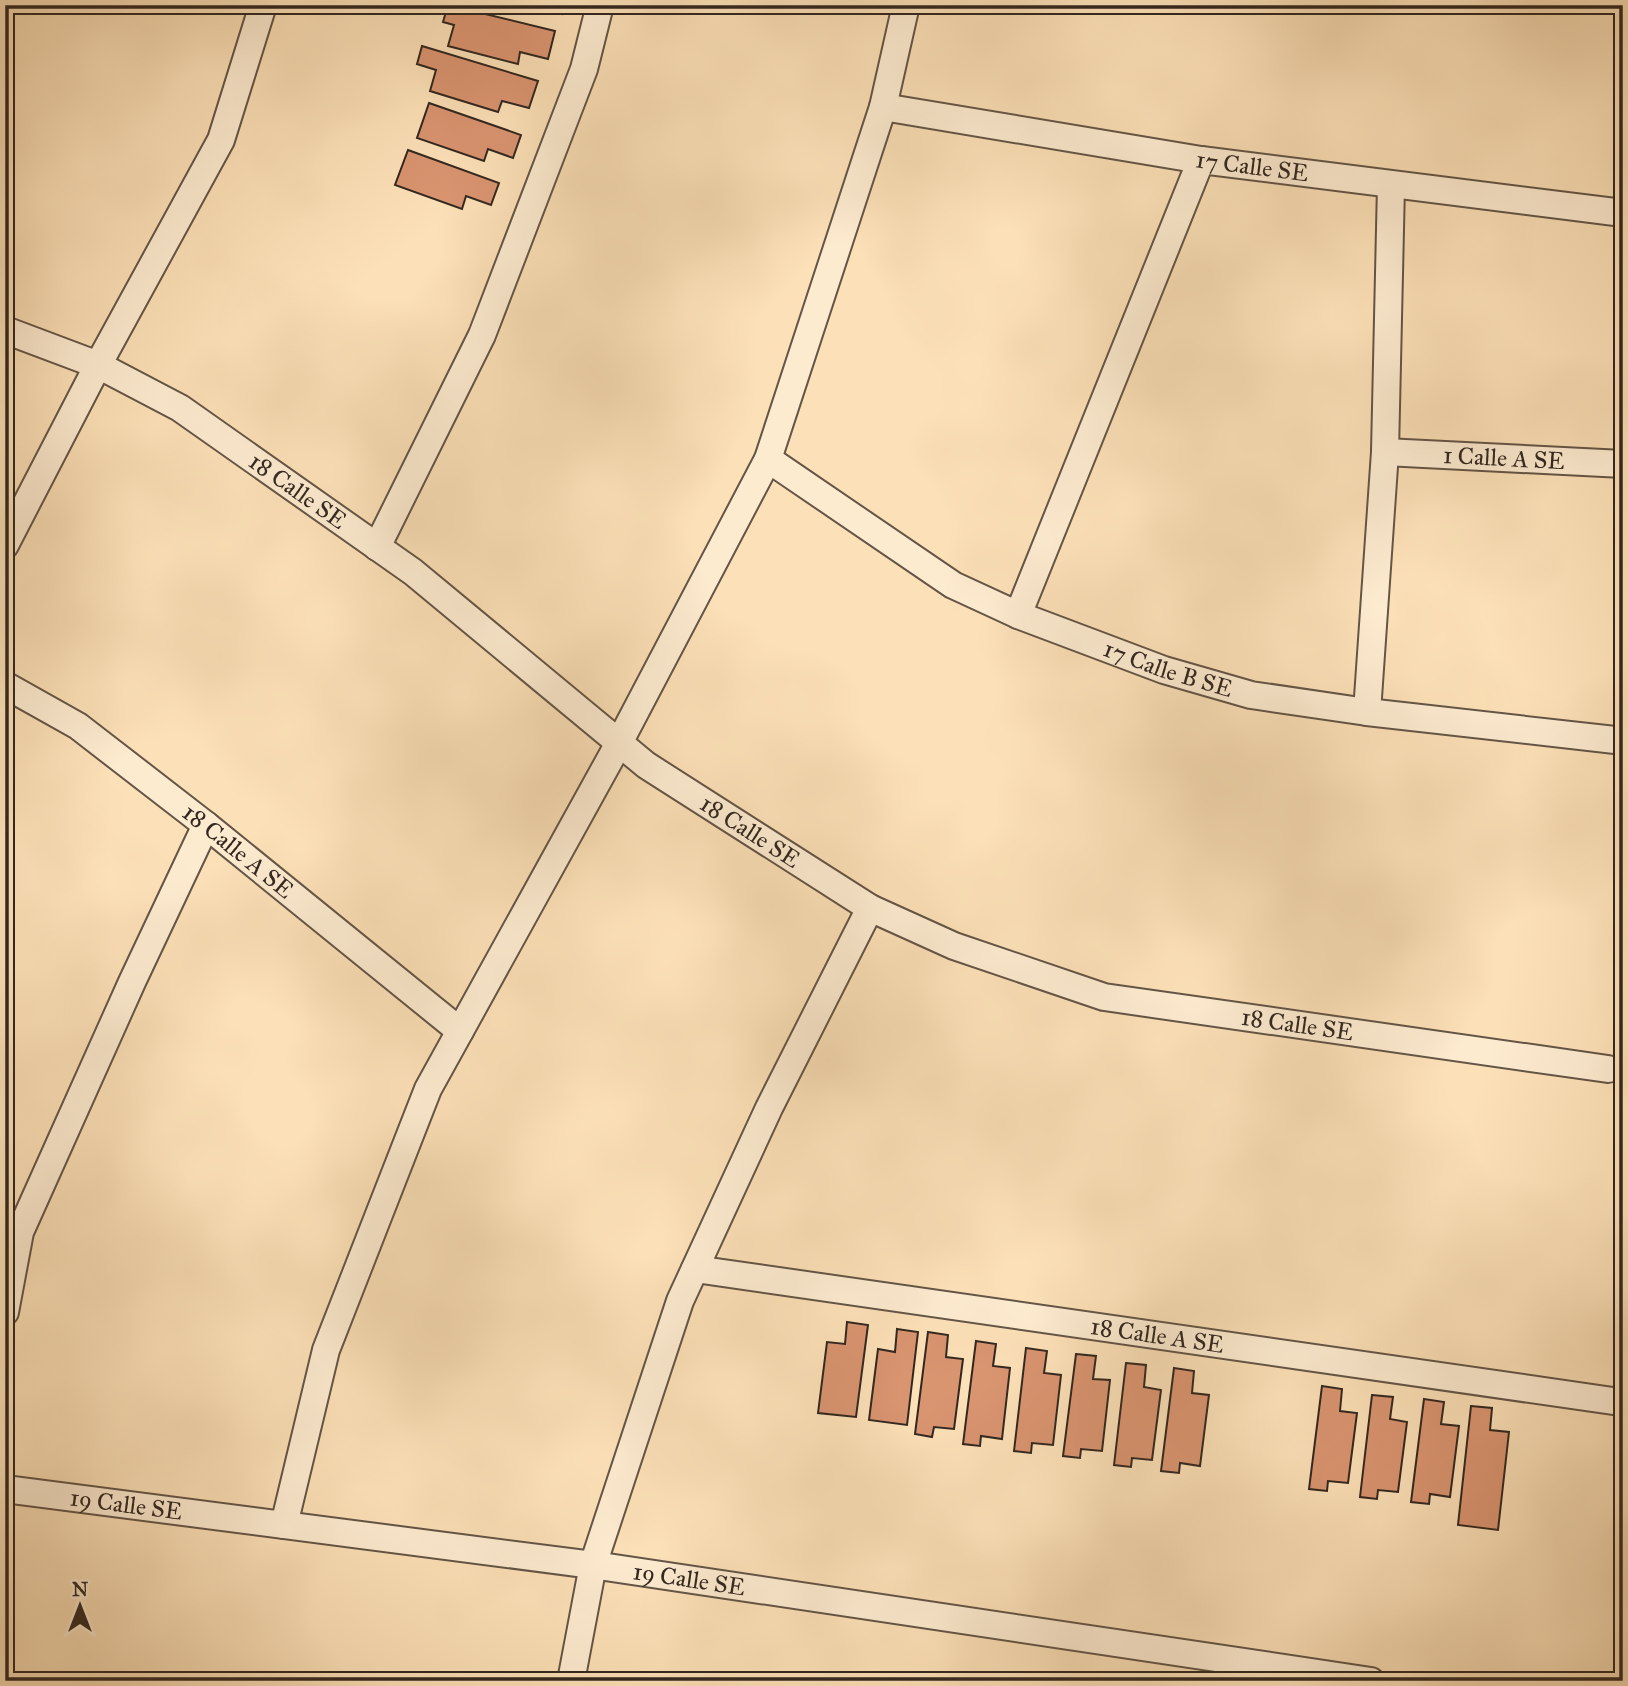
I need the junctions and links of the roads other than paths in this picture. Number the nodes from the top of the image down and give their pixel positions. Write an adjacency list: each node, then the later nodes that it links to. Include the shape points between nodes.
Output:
1 (263, 5): 9 (street, via 221,140)
2 (600, 5): 14 (street, via 584,69 482,335)
3 (906, 5): 4 (street)
4 (883, 107): 5 (street, 17 Calle SE); 11 (street)
5 (1201, 160): 6 (street, 17 Calle SE); 15 (street)
6 (1391, 185): 7 (street, 17 Calle SE); 10 (street)
7 (1623, 213)
8 (5, 330): 9 (street, 18 Calle SE)
9 (98, 365): 13 (street); 14 (street, 18 Calle SE, via 180,408)
10 (1385, 452): 12 (street, 1 Calle A SE); 17 (street)
11 (768, 459): 15 (street, 17 Calle B SE, via 953,585); 19 (street)
12 (1623, 464)
13 (5, 545)
14 (377, 547): 19 (street, 18 Calle SE)
15 (1018, 615): 17 (street, 17 Calle B SE, via 1164,670 1251,695)
16 (5, 685): 20 (street, 18 Calle A SE, via 78,726)
17 (1367, 712): 18 (street, 17 Calle B SE)
18 (1615, 740)
19 (619, 743): 21 (street, 18 Calle SE, via 646,765); 22 (street)
20 (206, 825): 22 (street, 18 Calle A SE); 25 (street, via 20,1233)
21 (870, 908): 23 (street, 18 Calle SE, via 954,946 1104,997); 24 (street, via 769,1108)
22 (460, 1031): 28 (street, via 428,1089 326,1350)
23 (1608, 1069)
24 (695, 1269): 26 (street, 18 Calle A SE); 29 (street, via 680,1301)
25 (5, 1312)
26 (1620, 1402)
27 (5, 1489): 28 (street, 19 Calle SE)
28 (284, 1525): 29 (street, 19 Calle SE)
29 (593, 1565): 30 (street); 31 (street, 19 Calle SE)
30 (571, 1681)
31 (1371, 1681)

